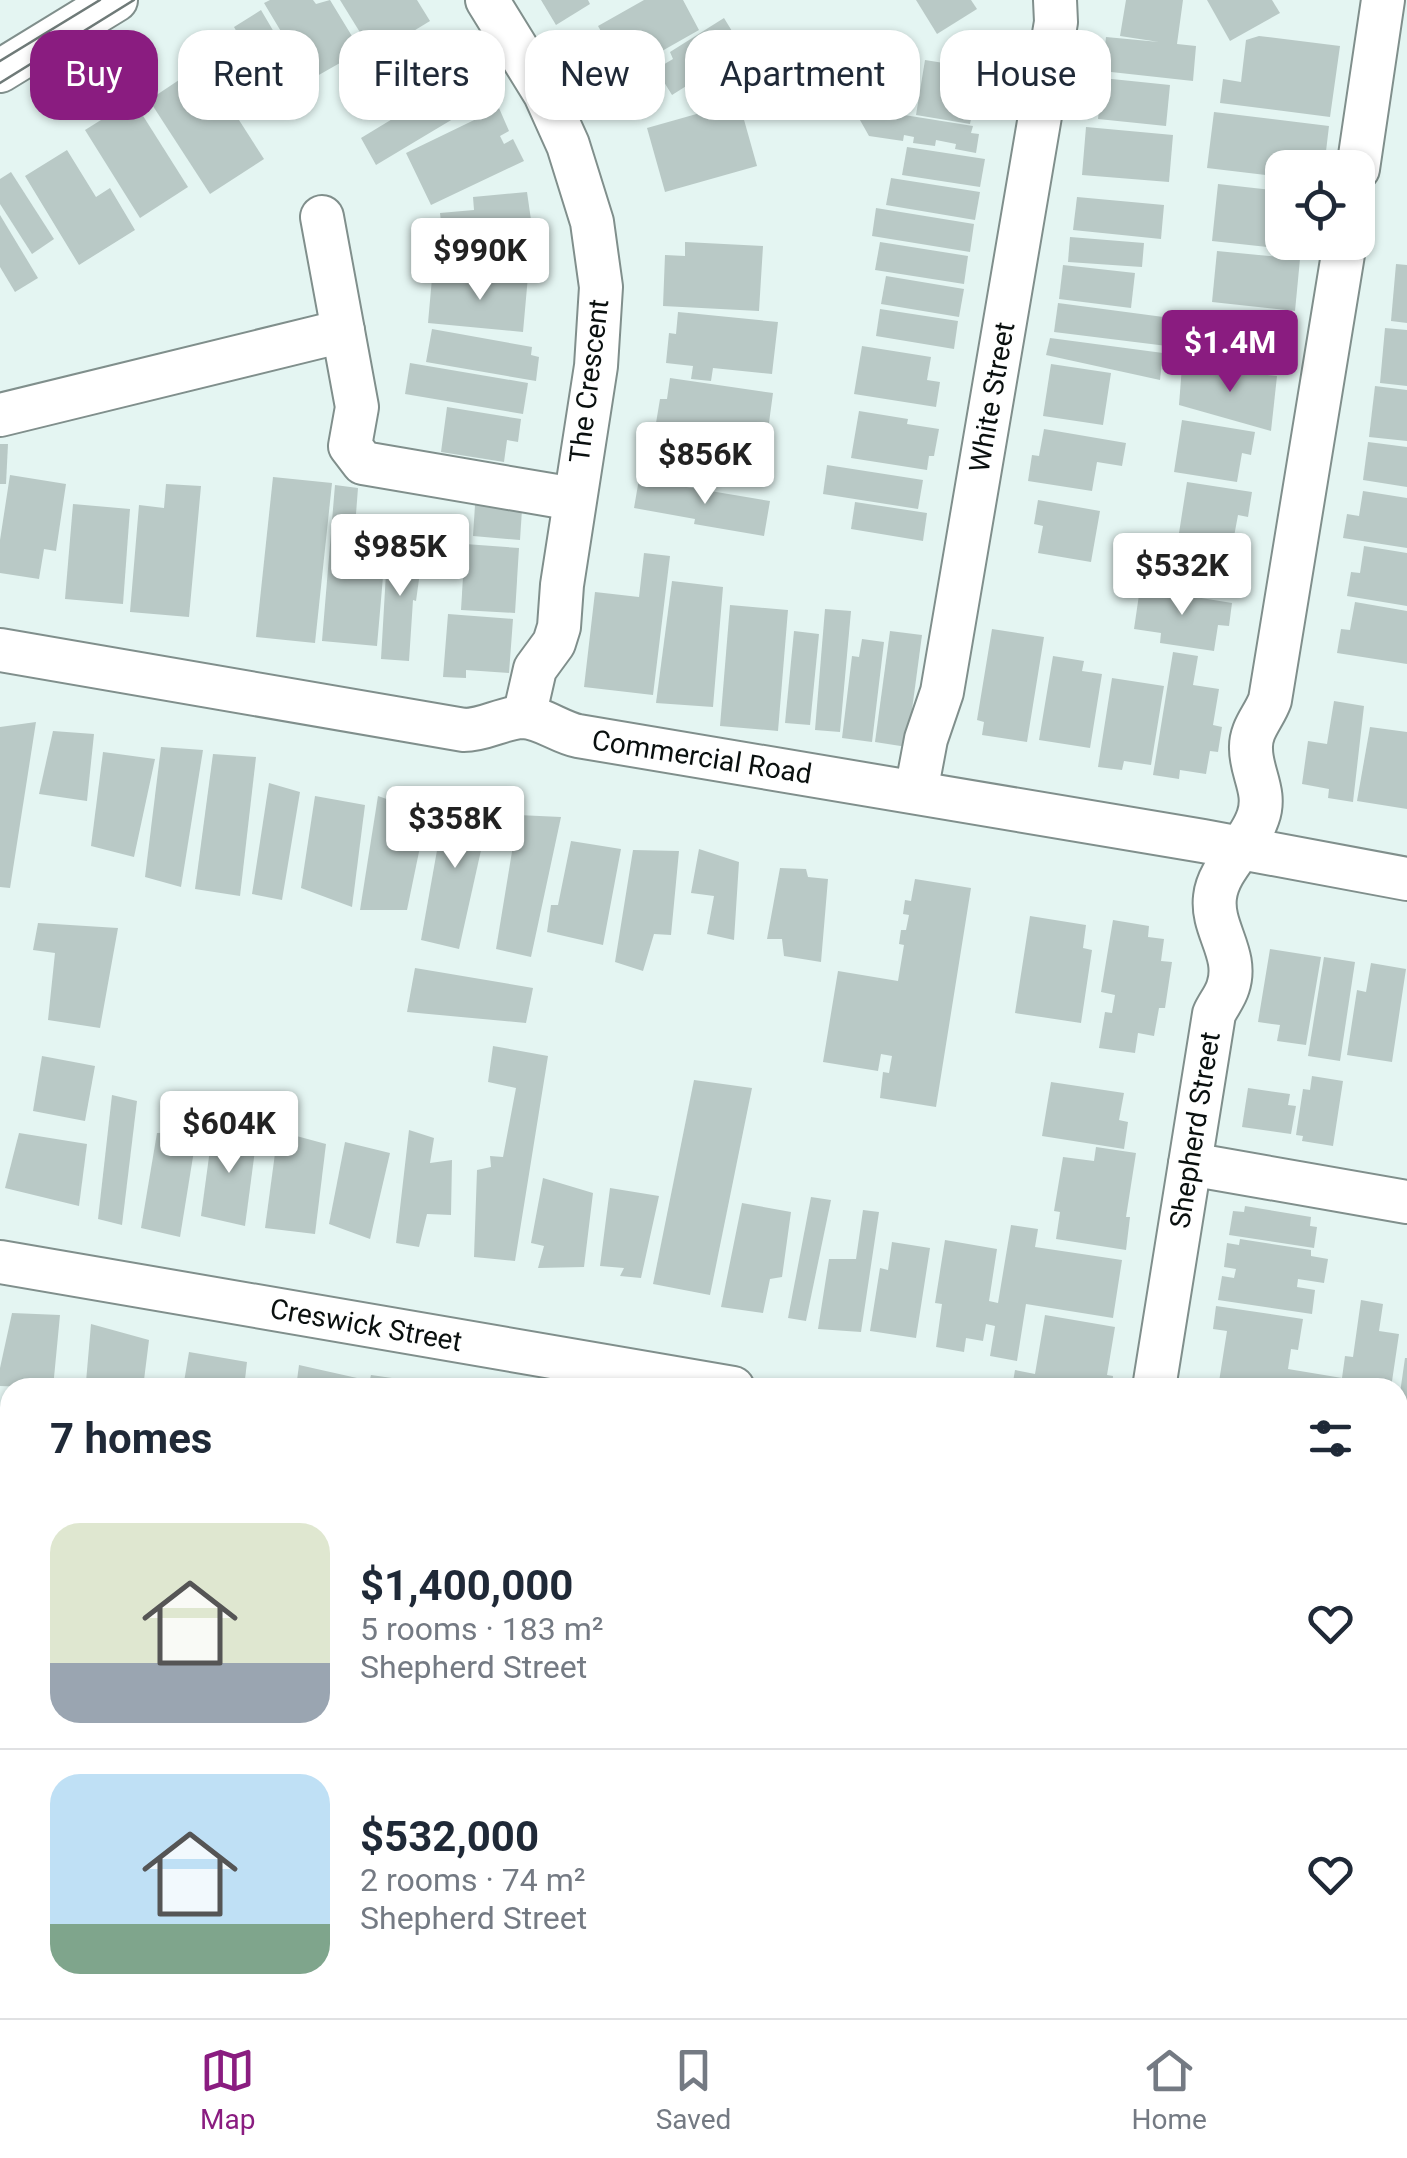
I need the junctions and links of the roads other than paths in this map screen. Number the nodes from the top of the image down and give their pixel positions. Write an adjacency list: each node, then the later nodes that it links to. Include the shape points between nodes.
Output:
1 (116, 0): 5 (street)
2 (488, 0): 11 (street, The Crescent, via 557,117 597,246 598,340)
3 (1054, 0): 14 (street, White Street, via 1056,22 942,692)
4 (1384, 0): 6 (street)
5 (10, 53)
6 (1361, 150)
7 (322, 216): 9 (street)
8 (1342, 260): 15 (street, Shepherd Street, via 1270,700 1252,740 1261,807)
9 (342, 331): 10 (street); 11 (street, via 356,407 350,446 363,463)
10 (0, 416)
11 (574, 499): 13 (street, The Crescent, via 557,635 534,668)
12 (0, 650): 13 (street, via 464,730)
13 (524, 717): 14 (street, Commercial Road, via 578,736)
14 (916, 792): 15 (street, Commercial Road)
15 (1242, 849): 16 (street, Commercial Road); 17 (street, Shepherd Street, via 1214,900 1231,972 1214,1014)
16 (1407, 879)
17 (1190, 1164): 18 (street); 21 (street, Shepherd Street)
18 (1407, 1202)
19 (0, 1262): 20 (street, Creswick Street)
20 (675, 1378)
21 (1156, 1378)

